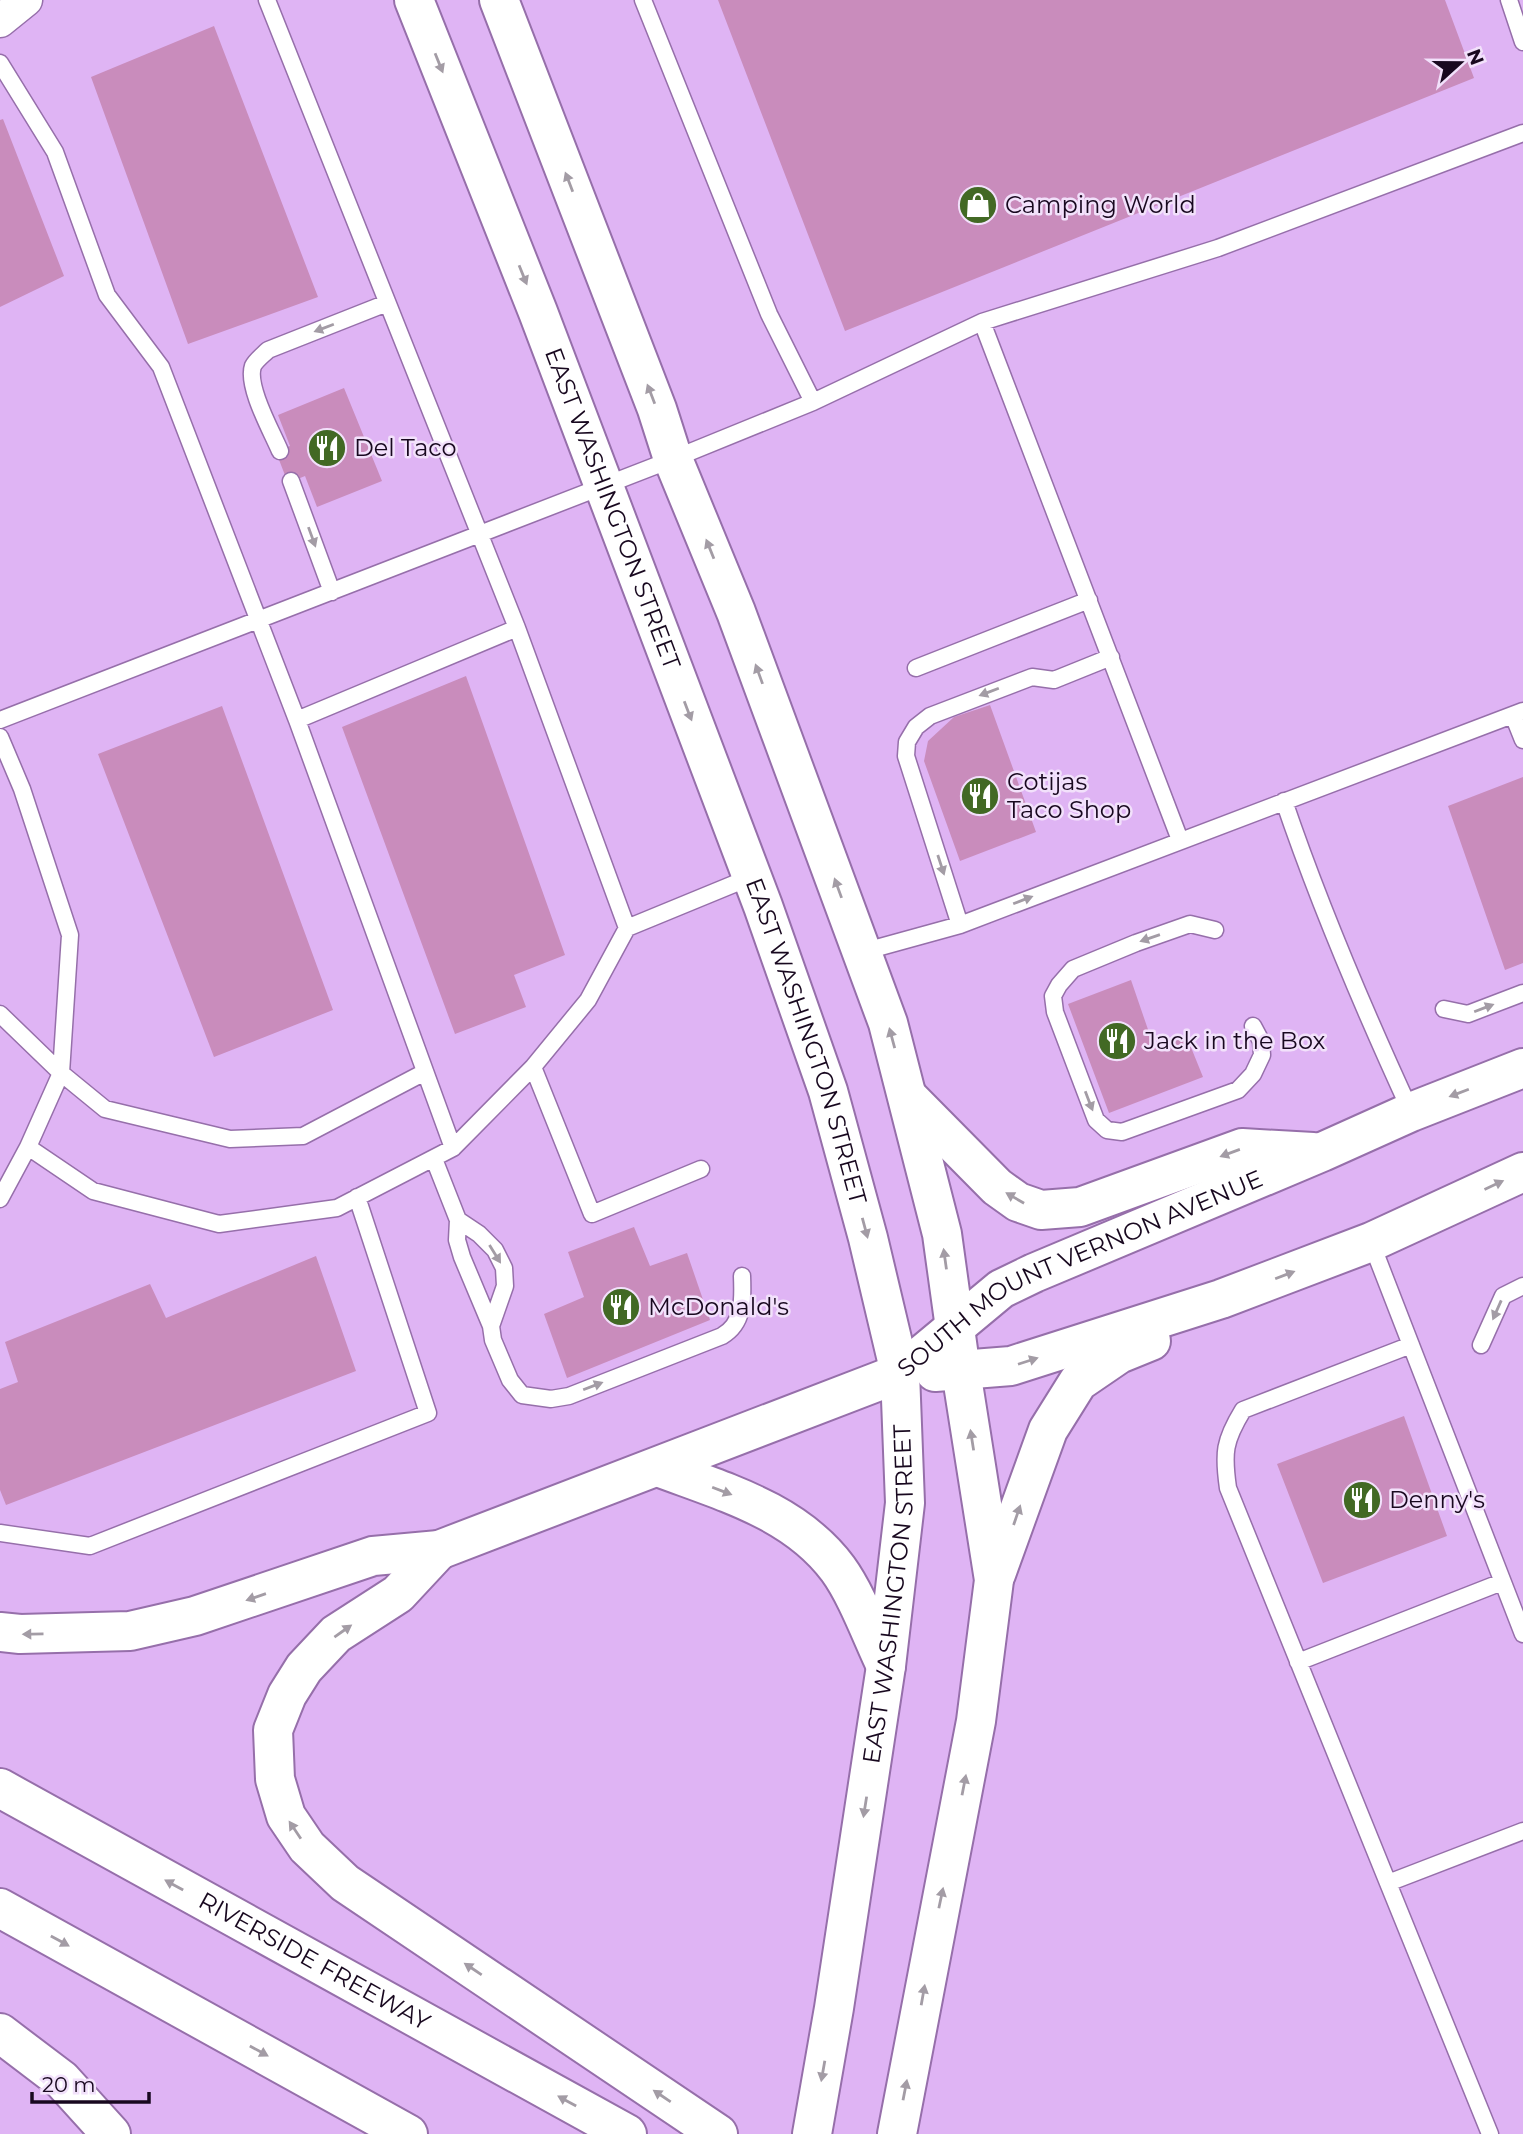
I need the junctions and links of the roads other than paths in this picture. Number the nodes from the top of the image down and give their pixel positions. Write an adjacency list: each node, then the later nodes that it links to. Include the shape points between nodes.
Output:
1 (26, 0): 7 (street)
2 (267, 0): 11 (lane)
3 (414, 0): 17 (main road, EAST WASHINGTON STREET, one-way to 17)
4 (499, 0): 15 (main road, one-way to 4)
5 (643, 0): 13 (lane, via 769,314)
6 (1509, 0): 8 (lane)
7 (0, 21)
8 (1523, 42)
9 (0, 63): 21 (lane, via 55,152 107,295 161,367)
10 (1523, 133): 12 (lane, via 1217,248)
11 (387, 303): 14 (lane, one-way to 14, via 268,350 254,364 253,386); 18 (lane)
12 (982, 322): 13 (lane); 20 (lane)
13 (813, 402): 15 (lane)
14 (279, 451)
15 (673, 459): 17 (lane); 36 (main road, one-way to 15, via 736,612)
16 (291, 481): 19 (lane, one-way to 19)
17 (602, 487): 18 (lane); 32 (main road, EAST WASHINGTON STREET, one-way to 32)
18 (481, 534): 19 (lane); 22 (lane)
19 (332, 592): 21 (lane)
20 (1089, 600): 23 (lane); 24 (lane)
21 (259, 620): 26 (lane); 27 (lane)
22 (517, 628): 27 (lane); 34 (lane)
23 (1111, 657): 31 (lane); 33 (lane, one-way to 33, via 1055,680 1032,677 930,716 907,742 906,756)
24 (916, 668)
25 (1518, 713): 29 (lane); 30 (lane)
26 (0, 720)
27 (297, 720): 43 (lane)
28 (0, 737): 44 (lane, via 70,935)
29 (1523, 740)
30 (1284, 801): 31 (lane); 46 (lane, via 1351,979)
31 (1180, 840): 33 (lane, one-way to 31)
32 (751, 877): 34 (lane); 65 (main road, EAST WASHINGTON STREET, one-way to 65, via 828,1091)
33 (960, 925): 36 (lane)
34 (627, 928): 41 (lane, via 589,1000)
35 (1214, 930): 40 (lane, one-way to 40, via 1190,923 1073,969 1059,985 1053,996 1055,1012 1096,1120 1107,1130 1122,1132 1238,1090 1262,1055)
36 (862, 952): 45 (main road, one-way to 36)
37 (1523, 992): 38 (lane, one-way to 37, via 1468,1014)
38 (1444, 1009)
39 (0, 1014): 44 (lane)
40 (1253, 1026)
41 (533, 1067): 48 (lane); 51 (lane, via 592,1213)
42 (1523, 1068): 46 (main road, SOUTH MOUNT VERNON AVENUE, one-way to 46)
43 (425, 1072): 44 (lane, via 303,1136 230,1139 105,1109); 48 (lane)
44 (61, 1073): 47 (lane)
45 (909, 1098): 49 (main road, one-way to 45, via 1242,1148 1080,1207 1041,1210 1018,1202 997,1187); 61 (main road, one-way to 45, via 942,1234)
46 (1411, 1111): 49 (main road, SOUTH MOUNT VERNON AVENUE)
47 (28, 1147): 53 (lane, via 93,1191 219,1224 337,1208); 54 (lane)
48 (453, 1149): 50 (lane)
49 (1322, 1152): 61 (main road, SOUTH MOUNT VERNON AVENUE, via 1034,1273 1002,1289)
50 (434, 1159): 53 (lane); 55 (lane)
51 (701, 1169)
52 (1523, 1172): 56 (main road, SOUTH MOUNT VERNON AVENUE, one-way to 52)
53 (358, 1198): 67 (lane, via 428,1413 90,1546)
54 (0, 1199)
55 (458, 1220): 60 (lane, via 459,1249); 60 (lane, one-way to 60, via 495,1250 504,1268 505,1286)
56 (1371, 1242): 59 (main road, SOUTH MOUNT VERNON AVENUE, one-way to 56); 62 (lane)
57 (742, 1276): 60 (lane, one-way to 57, via 500,1362 522,1395 551,1399 734,1329 743,1299)
58 (1523, 1286): 63 (lane, one-way to 63, via 1503,1296)
59 (1221, 1299): 64 (main road, SOUTH MOUNT VERNON AVENUE, one-way to 59, via 1011,1366); 69 (main road, one-way to 59, via 1048,1430 1078,1382 1119,1354 1172,1332)
60 (491, 1326)
61 (954, 1326): 64 (main road); 65 (main road, SOUTH MOUNT VERNON AVENUE)
62 (1411, 1345): 70 (lane); 73 (lane, via 1243,1410 1232,1428 1224,1459 1228,1488)
63 (1481, 1345)
64 (961, 1371): 65 (main road, SOUTH MOUNT VERNON AVENUE); 69 (main road, one-way to 64)
65 (900, 1373): 66 (main road); 74 (main road, EAST WASHINGTON STREET, via 905,1503)
66 (658, 1467): 68 (main road); 74 (main road, one-way to 74, via 783,1518 816,1543 840,1572)
67 (0, 1532)
68 (439, 1550): 71 (main road, one-way to 71, via 373,1556 195,1616 130,1631); 83 (main road, one-way to 68, via 345,1883 307,1847 286,1816 275,1779 273,1730 287,1695 304,1668 336,1634 398,1594)
69 (994, 1580): 85 (main road, one-way to 69, via 976,1721)
70 (1502, 1582): 72 (lane); 73 (lane)
71 (0, 1632)
72 (1523, 1634)
73 (1298, 1662): 77 (lane)
74 (886, 1667): 84 (main road, EAST WASHINGTON STREET, one-way to 84)
75 (0, 1788): 82 (main road, RIVERSIDE FREEWAY, one-way to 75)
76 (1523, 1832): 77 (lane)
77 (1388, 1883): 86 (lane)
78 (0, 1908): 81 (main road, one-way to 81)
79 (0, 2033): 80 (main road, via 62,2080)
80 (110, 2133)
81 (408, 2134)
82 (626, 2134)
83 (718, 2134)
84 (812, 2134)
85 (897, 2134)
86 (1490, 2134)

